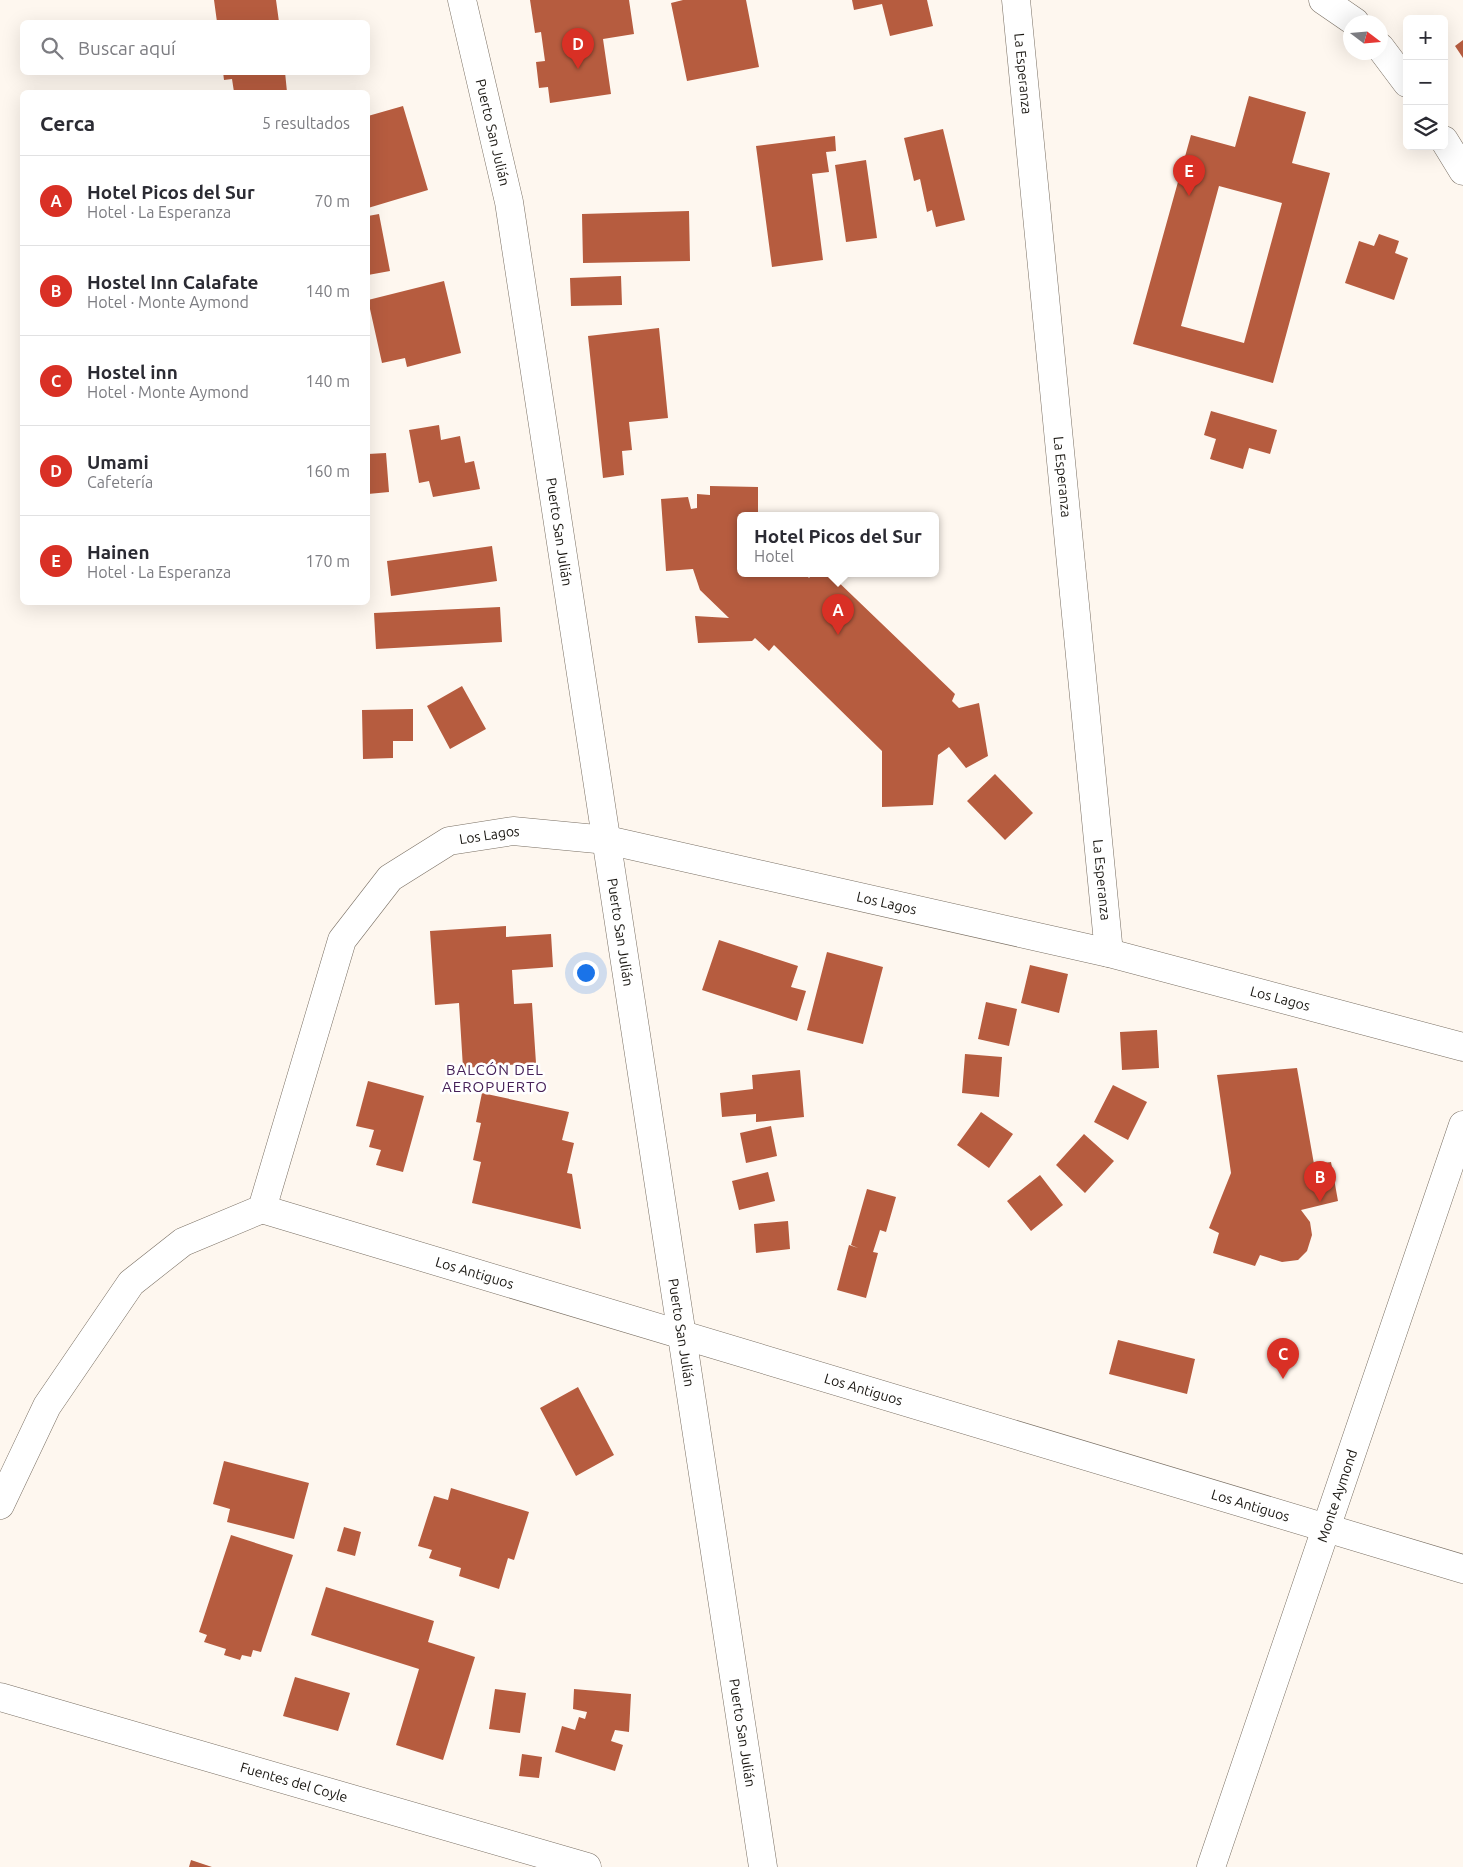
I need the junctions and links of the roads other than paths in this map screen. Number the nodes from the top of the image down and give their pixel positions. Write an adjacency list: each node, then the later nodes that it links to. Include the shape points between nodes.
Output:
1 (462, 0): 9 (street, Puerto San Julián, via 509,202)
2 (1016, 0): 10 (street, La Esperanza)
3 (1323, 0): 4 (street)
4 (1344, 15)
5 (1388, 58): 6 (street)
6 (1403, 78)
7 (1448, 147): 8 (street)
8 (1463, 171)
9 (607, 840): 10 (street, Los Lagos); 13 (street, Los Lagos, via 513,832 449,841 390,878 342,940); 14 (street, Puerto San Julián)
10 (1109, 953): 11 (street, Los Lagos)
11 (1463, 1047)
12 (1463, 1124): 16 (street, Monte Aymond)
13 (262, 1209): 14 (street, Los Antiguos); 15 (street, via 183,1242 131,1283 47,1406)
14 (681, 1335): 16 (street, Los Antiguos); 20 (street, Puerto San Julián)
15 (0, 1505)
16 (1326, 1528): 17 (street, Los Antiguos); 21 (street, Monte Aymond)
17 (1463, 1569)
18 (0, 1697): 19 (street, Fuentes del Coyle)
19 (587, 1867)
20 (763, 1867)
21 (1211, 1867)

